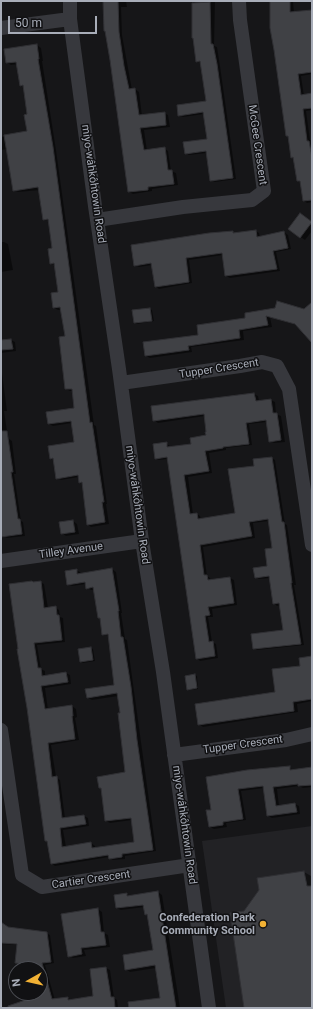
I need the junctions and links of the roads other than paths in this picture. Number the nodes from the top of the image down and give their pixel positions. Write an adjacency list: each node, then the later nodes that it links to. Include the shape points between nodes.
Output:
1 (70, 1): 3 (street, miyo-wâhkôhtowin Road)
2 (239, 1): 5 (street, McGee Crescent, via 264,191 252,200)
3 (70, 19): 4 (street); 5 (street, miyo-wâhkôhtowin Road)
4 (1, 28)
5 (97, 220): 6 (street, miyo-wâhkôhtowin Road)
6 (121, 383): 7 (street, miyo-wâhkôhtowin Road); 8 (street, Tupper Crescent, via 262,362 277,366 289,389)
7 (142, 541): 9 (street, Tilley Avenue); 12 (street, miyo-wâhkôhtowin Road)
8 (312, 545)
9 (1, 561)
10 (1, 730): 13 (street, Cartier Crescent, via 22,876 42,887)
11 (312, 734): 12 (street, Tupper Crescent, via 286,740)
12 (174, 755): 13 (street, miyo-wâhkôhtowin Road)
13 (190, 865): 14 (street, miyo-wâhkôhtowin Road)
14 (209, 1008)

